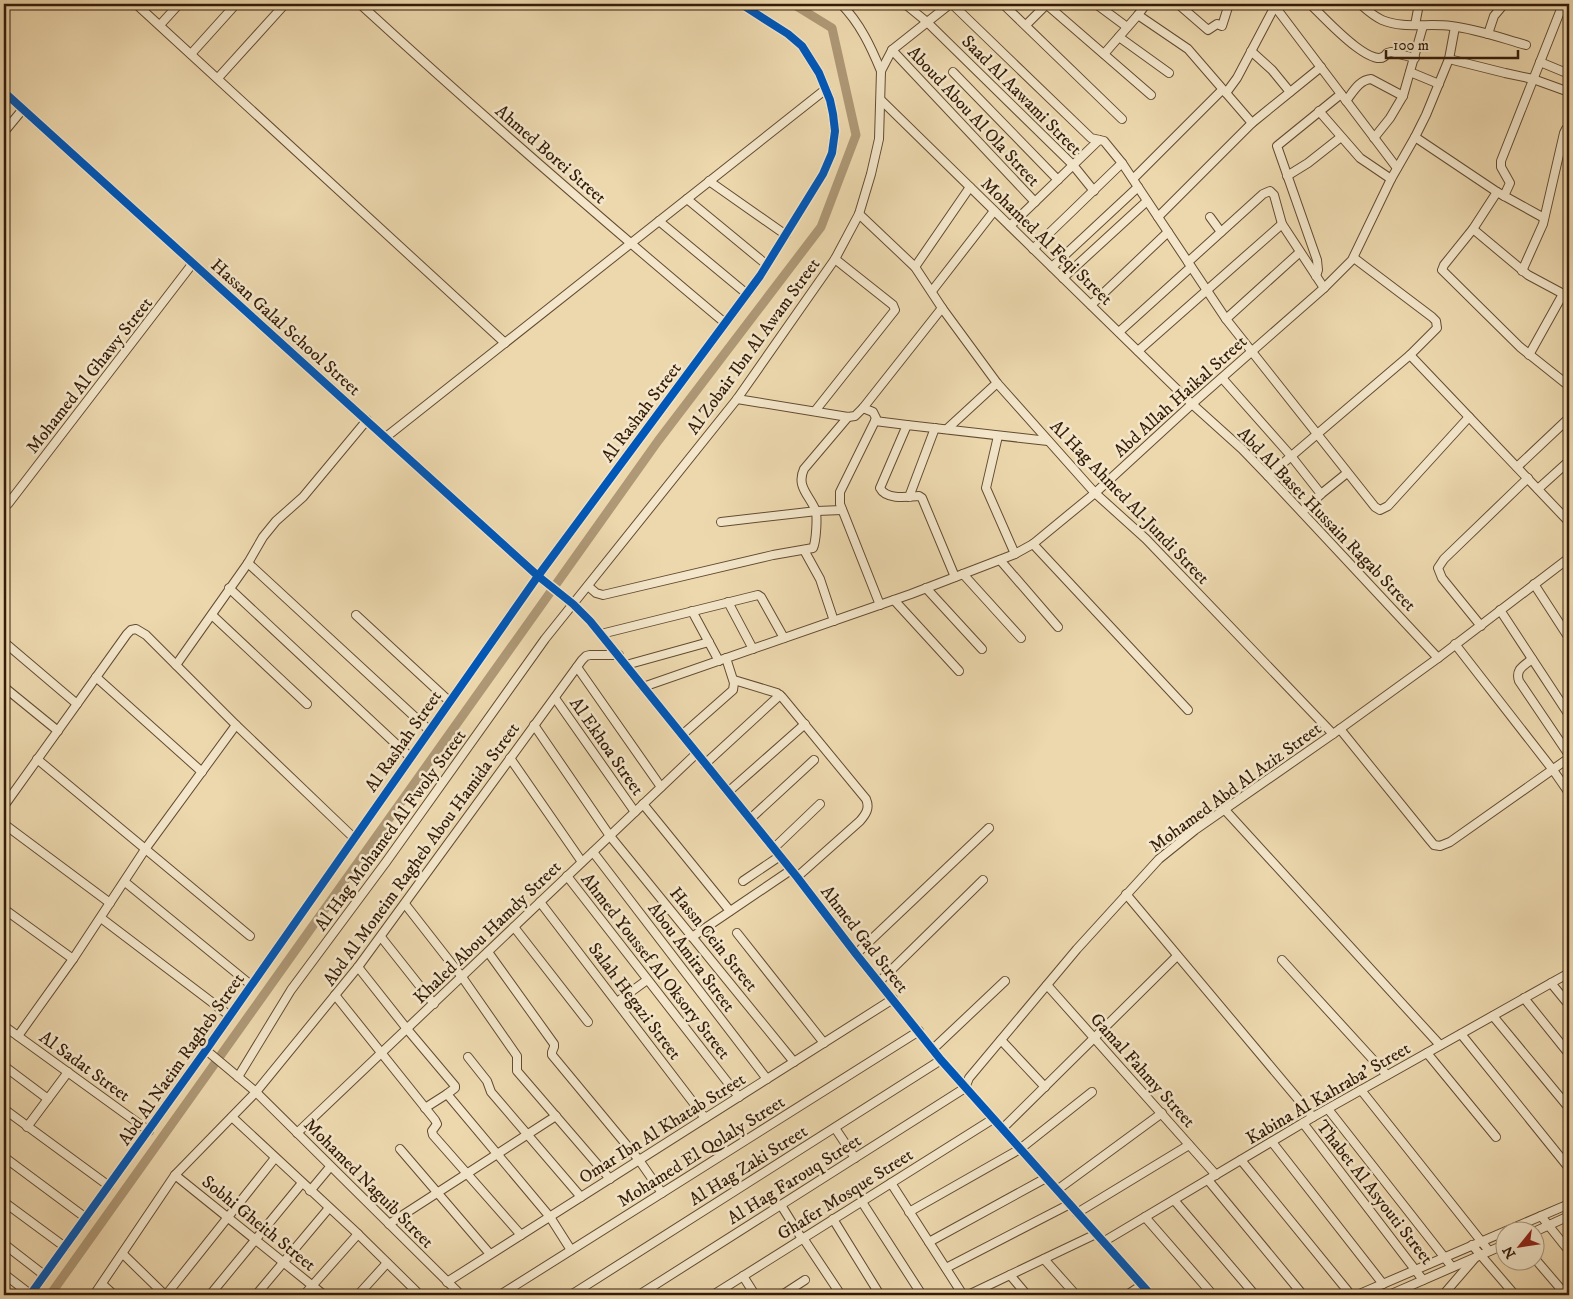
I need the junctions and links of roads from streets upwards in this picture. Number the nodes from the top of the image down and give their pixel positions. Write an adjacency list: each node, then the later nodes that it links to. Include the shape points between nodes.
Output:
1 (136, 4): 24 (street)
2 (179, 4): 24 (street)
3 (236, 4): 34 (street)
4 (285, 4): 45 (street)
5 (360, 4): 95 (street, Ahmed Borei Street)
6 (741, 4): 48 (street, Al Rashah Street, via 802,46)
7 (841, 4): 40 (street, via 872,49)
8 (905, 4): 23 (street, Saad Al Aawami Street)
9 (951, 4): 23 (street); 67 (street, via 1091,138)
10 (1003, 4): 25 (street)
11 (1047, 4): 25 (street); 35 (street)
12 (1096, 4): 27 (street)
13 (1146, 4): 22 (street)
14 (1178, 4): 15 (street, via 1207,30 1217,24 1222,26)
15 (1229, 4)
16 (1310, 4): 36 (street, via 1364,53 1382,58 1391,52)
17 (1360, 4): 26 (street, via 1383,20)
18 (1419, 4): 26 (street)
19 (1504, 4): 29 (street, via 1494,16)
20 (1274, 5): 33 (street); 39 (street)
21 (1562, 6): 38 (street)
22 (1138, 15): 27 (street); 50 (street, via 1188,49)
23 (928, 22): 32 (street); 69 (street, Saad Al Aawami Street)
24 (160, 25): 34 (street)
25 (1026, 25): 60 (street)
26 (1419, 25): 28 (street); 36 (street)
27 (1127, 27): 30 (street)
28 (1456, 27): 29 (street); 37 (street, Abd Allah Haikal Street)
29 (1488, 34): 31 (street)
30 (1119, 37): 35 (street); 43 (street)
31 (1526, 45)
32 (892, 50): 40 (street); 82 (street, Aboud Abou Al Ola Street)
33 (1251, 51): 50 (street); 51 (street)
34 (191, 54): 45 (street)
35 (1104, 54): 54 (street)
36 (1415, 58): 42 (street)
37 (1449, 59): 46 (street); 47 (street, Abd Allah Haikal Street)
38 (1540, 62): 44 (street); 46 (street)
39 (1321, 67): 51 (street); 53 (street)
40 (881, 72): 56 (street, Al Zobair Ibn Al Awam Street)
41 (953, 72): 73 (street)
42 (1410, 72): 47 (street); 55 (street)
43 (1169, 73)
44 (1569, 74)
45 (218, 78): 118 (street)
46 (1534, 79): 52 (street); 79 (street, via 1501,164 1510,183)
47 (1439, 84): 65 (street, Abd Allah Haikal Street)
48 (826, 89): 75 (street); 94 (street, Al Rashah Street, via 833,114 832,153 821,179)
49 (4, 92): 58 (street, Hassan Galal School Street)
50 (1224, 92): 61 (street); 74 (street)
51 (1290, 92): 61 (street)
52 (1569, 92)
53 (1341, 94): 57 (street); 59 (street)
54 (1151, 95)
55 (1403, 96): 57 (street, via 1367,79); 66 (street)
56 (881, 100): 76 (street, Mohamed Al Feqi Street); 84 (street, Al Zobair Ibn Al Awam Street, via 879,139)
57 (1346, 101): 66 (street)
58 (23, 109): 63 (street); 100 (street, Hassan Galal School Street)
59 (1319, 111): 64 (street); 71 (street, via 1277,146)
60 (1122, 119)
61 (1252, 123): 85 (street)
62 (1569, 128): 87 (street, via 1564,133)
63 (4, 132)
64 (1341, 137): 71 (street); 72 (street, via 1360,158)
65 (1415, 137): 70 (street, Abd Allah Haikal Street); 79 (street)
66 (1374, 138): 70 (street)
67 (1100, 140): 68 (street); 69 (street)
68 (1122, 163): 74 (street); 78 (street)
69 (1073, 165): 73 (street); 78 (street, Saad Al Aawami Street)
70 (1397, 168): 72 (street, Abd Allah Haikal Street)
71 (1287, 176): 106 (street, via 1317,260)
72 (1391, 179): 98 (street, Abd Allah Haikal Street)
73 (1058, 180): 82 (street)
74 (1133, 180): 77 (street)
75 (709, 181): 80 (street); 94 (street)
76 (970, 187): 83 (street, Mohamed Al Feqi Street); 103 (street)
77 (1138, 187): 81 (street); 104 (street)
78 (1094, 190): 96 (street)
79 (1500, 194): 87 (street); 91 (street)
80 (687, 199): 88 (street); 102 (street)
81 (1147, 200): 85 (street); 107 (street)
82 (1035, 202): 90 (street)
83 (994, 211): 90 (street, Mohamed Al Feqi Street); 110 (street)
84 (859, 214): 99 (street, Al Zobair Ibn Al Awam Street); 103 (street, Al Hag Ahmed Al-Jundi Street)
85 (1158, 217): 92 (street)
86 (1210, 217): 93 (street)
87 (1544, 218): 105 (street)
88 (659, 221): 95 (street); 111 (street)
89 (1282, 224): 93 (street, via 1270,191); 97 (street); 109 (street)
90 (1010, 226): 96 (street, Mohamed Al Feqi Street)
91 (1472, 230): 105 (street); 122 (street, via 1442,270)
92 (1168, 232): 101 (street); 113 (street)
93 (1221, 232): 101 (street)
94 (786, 235): 102 (street, Al Rashah Street)
95 (630, 244): 116 (street, Ahmed Borei Street); 118 (street)
96 (1033, 249): 104 (street, Mohamed Al Feqi Street)
97 (1300, 252): 106 (street); 115 (street)
98 (1354, 258): 108 (street, Abd Allah Haikal Street); 121 (street, via 1436,321 1434,332)
99 (835, 259): 126 (street, Al Zobair Ibn Al Awam Street); 129 (street, via 894,305 895,310)
100 (193, 263): 133 (street, Hassan Galal School Street); 152 (street, Mohamed Al Ghawy Street)
101 (1190, 264): 109 (street); 117 (street)
102 (767, 265): 111 (street, Al Rashah Street)
103 (915, 266): 110 (street, Al Hag Ahmed Al-Jundi Street)
104 (1052, 267): 107 (street, Mohamed Al Feqi Street)
105 (1522, 271): 112 (street)
106 (1316, 276): 108 (street)
107 (1063, 278): 113 (street, Mohamed Al Feqi Street)
108 (1324, 288): 120 (street, Abd Allah Haikal Street)
109 (1207, 290): 115 (street); 119 (street)
110 (932, 291): 114 (street, Al Hag Ahmed Al-Jundi Street)
111 (747, 294): 116 (street, Al Rashah Street)
112 (1566, 295): 122 (street)
113 (1090, 305): 117 (street, Mohamed Al Feqi Street)
114 (942, 308): 124 (street, Al Hag Ahmed Al-Jundi Street); 128 (street)
115 (1226, 319): 120 (street)
116 (725, 323): 164 (street, Al Rashah Street)
117 (1119, 332): 119 (street, Mohamed Al Feqi Street)
118 (505, 342): 140 (street)
119 (1138, 352): 127 (street, Mohamed Al Feqi Street)
120 (1251, 352): 123 (street, Abd Allah Haikal Street); 138 (street)
121 (1410, 355): 130 (street); 138 (street)
122 (1530, 355): 125 (street)
123 (1222, 378): 127 (street, Abd Allah Haikal Street); 142 (street)
124 (997, 383): 137 (street); 141 (street, Al Hag Ahmed Al-Jundi Street)
125 (1569, 386)
126 (737, 398): 129 (street); 167 (street, Al Zobair Ibn Al Awam Street)
127 (1192, 404): 146 (street, Abd Al Baset Hussain Ragab Street); 149 (street, Abd Allah Haikal Street)
128 (863, 408): 131 (street, via 853,417); 134 (street, via 873,412)
129 (815, 411): 131 (street)
130 (1469, 416): 144 (street); 145 (street, via 1384,509 1375,507)
131 (848, 417): 154 (street, via 802,474 802,488)
132 (1569, 418): 144 (street)
133 (367, 420): 140 (street, Hassan Galal School Street); 163 (street, via 303,497 276,521)
134 (875, 421): 135 (street); 153 (street, via 840,492)
135 (907, 425): 136 (street); 151 (street, via 880,488 887,495)
136 (936, 428): 137 (street); 151 (street)
137 (947, 430): 139 (street)
138 (1318, 434): 142 (street); 145 (street)
139 (998, 436): 141 (street); 160 (street, via 986,488)
140 (386, 437): 164 (street, Hassan Galal School Street)
141 (1048, 441): 149 (street, Al Hag Ahmed Al-Jundi Street)
142 (1291, 456): 146 (street); 150 (street)
143 (1569, 461): 148 (street)
144 (1517, 467): 147 (street)
145 (1347, 472): 150 (street)
146 (1268, 476): 155 (street, Abd Al Baset Hussain Ragab Street)
147 (1528, 478): 148 (street); 180 (street, via 1438,568 1442,578)
148 (1538, 489): 157 (street)
149 (1095, 494): 158 (street, Abd Allah Haikal Street); 216 (street, Al Hag Ahmed Al-Jundi Street, via 1146,539)
150 (1322, 494): 155 (street)
151 (909, 497): 165 (street, via 922,498)
152 (6, 505)
153 (842, 510): 154 (street); 174 (street)
154 (817, 511): 156 (street); 159 (street, via 815,545)
155 (1302, 512): 192 (street, Abd Al Baset Hussain Ragab Street)
156 (721, 522)
157 (1569, 522)
158 (1033, 544): 160 (street, Abd Allah Haikal Street); 208 (street)
159 (804, 550): 167 (street, via 603,595); 179 (street, via 820,579)
160 (1015, 554): 162 (street, Abd Allah Haikal Street)
161 (1569, 558): 166 (street, Mohamed Abd Al Aziz Street)
162 (1000, 560): 165 (street, Abd Allah Haikal Street); 181 (street)
163 (248, 563): 168 (street); 214 (street)
164 (538, 576): 170 (street, Hassan Galal School Street); 205 (street, Al Rashah Street)
165 (959, 576): 169 (street, Abd Allah Haikal Street); 184 (street)
166 (1534, 584): 175 (street, Mohamed Abd Al Aziz Street); 185 (street)
167 (588, 586): 173 (street, Al Zobair Ibn Al Awam Street)
168 (229, 588): 177 (street); 219 (street)
169 (926, 588): 171 (street, Abd Allah Haikal Street); 190 (street)
170 (561, 595): 173 (street, Ahmed Gad Street)
171 (894, 600): 174 (street, Abd Allah Haikal Street); 198 (street)
172 (728, 602): 176 (street); 183 (street, via 760,596); 189 (street)
173 (573, 604): 182 (street, Ahmed Gad Street); 306 (street, Al Hag Mohamed Al Fwoly Street, via 290,990)
174 (880, 605): 179 (street, Abd Allah Haikal Street)
175 (1500, 610): 180 (street, Mohamed Abd Al Aziz Street); 193 (street)
176 (692, 611): 182 (street); 187 (street)
177 (212, 615): 195 (street); 207 (street)
178 (356, 615): 205 (street)
179 (834, 621): 183 (street, Abd Allah Haikal Street)
180 (1481, 626): 188 (street, Mohamed Abd Al Aziz Street)
181 (1058, 627)
182 (601, 634): 191 (street, Ahmed Gad Street)
183 (784, 638): 189 (street, Abd Allah Haikal Street)
184 (1021, 638)
185 (1569, 638)
186 (4, 642): 206 (street)
187 (709, 642): 194 (street); 196 (street)
188 (1455, 644): 192 (street, Mohamed Abd Al Aziz Street); 225 (street)
189 (753, 649): 194 (street, Abd Allah Haikal Street)
190 (982, 650)
191 (619, 655): 196 (street, Ahmed Gad Street); 197 (street, Abd Al Moneim Ragheb Abou Hamida Street, via 588,656)
192 (1438, 658): 213 (street, Mohamed Abd Al Aziz Street)
193 (1532, 659): 209 (street); 220 (street, via 1519,669 1519,681)
194 (722, 660): 200 (street); 202 (street, Abd Allah Haikal Street)
195 (176, 664): 199 (street, via 136,629 127,634); 211 (street)
196 (626, 665): 202 (street, Ahmed Gad Street)
197 (577, 667): 204 (street, Abd Al Moneim Ragheb Abou Hamida Street); 227 (street)
198 (959, 672)
199 (96, 678): 206 (street); 226 (street)
200 (734, 680): 203 (street); 217 (street, via 731,693)
201 (4, 687): 215 (street)
202 (643, 687): 217 (street, Ahmed Gad Street)
203 (780, 695): 210 (street); 224 (street)
204 (555, 698): 212 (street, Abd Al Moneim Ragheb Abou Hamida Street); 234 (street, Al Ekhoa Street)
205 (450, 701): 214 (street, Al Rashah Street)
206 (77, 704): 215 (street)
207 (307, 704)
208 (1188, 710)
209 (1569, 715)
210 (805, 724): 228 (street); 247 (street, via 868,804 867,812 860,821)
211 (236, 725): 226 (street); 239 (street)
212 (534, 725): 221 (street, Abd Al Moneim Ragheb Abou Hamida Street); 238 (street, Hassn Cein Street)
213 (1340, 729): 216 (street, Mohamed Abd Al Aziz Street); 225 (street, via 1434,845 1450,842)
214 (429, 730): 219 (street, Al Rashah Street)
215 (58, 731): 222 (street)
216 (1333, 734): 233 (street, Mohamed Abd Al Aziz Street)
217 (682, 735): 218 (street, Ahmed Gad Street)
218 (697, 753): 224 (street, Ahmed Gad Street); 227 (street, Khaled Abou Hamdy Street)
219 (410, 757): 239 (street, Al Rashah Street)
220 (1569, 757): 225 (street)
221 (510, 758): 244 (street); 254 (street, Abd Al Moneim Ragheb Abou Hamida Street)
222 (37, 759): 232 (street); 240 (street)
223 (814, 760): 235 (street)
224 (705, 764): 228 (street, Ahmed Gad Street)
225 (1553, 770): 229 (street)
226 (202, 772): 240 (street)
227 (661, 787): 230 (street, Khaled Abou Hamdy Street)
228 (728, 792): 235 (street, Ahmed Gad Street)
229 (1569, 793)
230 (643, 804): 234 (street, Khaled Abou Hamdy Street); 256 (street)
231 (820, 804): 241 (street)
232 (4, 806)
233 (1225, 810): 251 (street, Mohamed Abd Al Aziz Street, via 1159,859); 295 (street)
234 (635, 812): 238 (street, Khaled Abou Hamdy Street)
235 (750, 819): 241 (street, Ahmed Gad Street)
236 (4, 824): 253 (street)
237 (989, 828): 264 (street)
238 (610, 836): 242 (street, Khaled Abou Hamdy Street); 262 (street, Hassn Cein Street)
239 (354, 838): 275 (street, Abd Al Naeim Ragheb Street)
240 (146, 848): 250 (street); 260 (street)
241 (774, 848): 243 (street, Ahmed Gad Street)
242 (593, 852): 244 (street, Khaled Abou Hamdy Street); 308 (street, Abou Amira Street)
243 (780, 856): 245 (street, Ahmed Gad Street); 249 (street)
244 (582, 862): 246 (street, Khaled Abou Hamdy Street)
245 (791, 870): 247 (street, Ahmed Gad Street); 256 (street)
246 (567, 876): 252 (street, Khaled Abou Hamdy Street); 271 (street, Ahmed Youssef Al Oksory Street)
247 (797, 877): 264 (street, Ahmed Gad Street)
248 (983, 880): 273 (street)
249 (742, 881)
250 (124, 882): 253 (street); 275 (street)
251 (1126, 894): 265 (street); 276 (street, Mohamed Abd Al Aziz Street)
252 (540, 902): 258 (street, Khaled Abou Hamdy Street); 280 (street, Salah Hegazi Street)
253 (110, 903): 257 (street)
254 (405, 904): 261 (street, Abd Al Moneim Ragheb Abou Hamida Street); 270 (street)
255 (4, 909): 266 (street)
256 (730, 911): 262 (street)
257 (101, 918): 266 (street); 283 (street)
258 (514, 927): 263 (street, Khaled Abou Hamdy Street); 285 (street)
259 (737, 933): 294 (street)
260 (250, 936)
261 (381, 937): 268 (street, Abd Al Moneim Ragheb Abou Hamida Street); 281 (street)
262 (692, 937): 303 (street, Hassn Cein Street)
263 (488, 952): 270 (street, Khaled Abou Hamdy Street); 343 (street, via 554,1044 552,1055)
264 (856, 954): 273 (street, Ahmed Gad Street)
265 (1177, 956): 292 (street); 324 (street)
266 (73, 959): 290 (street)
267 (1282, 960): 307 (street)
268 (358, 967): 277 (street, Abd Al Moneim Ragheb Abou Hamida Street); 287 (street)
269 (1569, 973): 274 (street, Kabina Al Kahraba' Street)
270 (462, 977): 281 (street, Khaled Abou Hamdy Street); 322 (street, via 517,1056 517,1071)
271 (648, 980): 280 (street); 315 (street, Ahmed Youssef Al Oksory Street)
272 (1005, 981): 296 (street)
273 (879, 982): 279 (street, Ahmed Gad Street)
274 (1551, 983): 278 (street, Kabina Al Kahraba' Street); 282 (street)
275 (252, 985): 283 (street, Abd Al Naeim Ragheb Street)
276 (1047, 985): 292 (street, Gamal Fahmy Street); 293 (street, Mohamed Abd Al Aziz Street)
277 (336, 995): 298 (street); 312 (street, Abd Al Moneim Ragheb Abou Hamida Street)
278 (1524, 998): 284 (street, Kabina Al Kahraba' Street); 300 (street)
279 (893, 999): 288 (street, Ahmed Gad Street); 294 (street, Omar Ibn Al Khatab Street)
280 (617, 1002): 325 (street, Salah Hegazi Street)
281 (434, 1004): 287 (street, Khaled Abou Hamdy Street)
282 (1569, 1005)
283 (230, 1016): 297 (street, Abd Al Naeim Ragheb Street)
284 (1493, 1016): 289 (street, Kabina Al Kahraba' Street); 318 (street)
285 (588, 1022)
286 (7, 1028): 290 (street, Al Sadat Street); 291 (street)
287 (407, 1029): 298 (street, Khaled Abou Hamdy Street); 314 (street, via 455,1086)
288 (919, 1031): 296 (street, Ahmed Gad Street); 359 (street, Mohamed El Qolaly Street)
289 (1461, 1034): 295 (street, Kabina Al Kahraba' Street); 346 (street)
290 (18, 1036): 305 (street, Al Sadat Street)
291 (4, 1038)
292 (1094, 1038): 309 (street); 321 (street, Gamal Fahmy Street)
293 (1000, 1040): 309 (street); 310 (street, Mohamed Abd Al Aziz Street, via 969,1078)
294 (824, 1043): 303 (street, Omar Ibn Al Khatab Street)
295 (1440, 1045): 299 (street, Kabina Al Kahraba' Street)
296 (932, 1049): 302 (street, Ahmed Gad Street)
297 (206, 1050): 306 (street, Mohamed Naguib Street); 331 (street, Abd Al Naeim Ragheb Street)
298 (382, 1053): 317 (street); 332 (street, Khaled Abou Hamdy Street)
299 (1427, 1053): 307 (street, Kabina Al Kahraba' Street); 334 (street)
300 (1569, 1054)
301 (468, 1057): 333 (street, via 487,1080 491,1092)
302 (942, 1060): 310 (street, Ahmed Gad Street); 329 (street, Al Hag Zaki Street)
303 (794, 1062): 308 (street, Omar Ibn Al Khatab Street)
304 (4, 1066): 316 (street)
305 (68, 1072): 316 (street); 331 (street, Al Sadat Street)
306 (236, 1075): 312 (street, Mohamed Naguib Street)
307 (1387, 1075): 311 (street, Kabina Al Kahraba' Street)
308 (766, 1080): 315 (street, Omar Ibn Al Khatab Street)
309 (1044, 1086): 330 (street)
310 (965, 1088): 326 (street, Ahmed Gad Street); 342 (street, Al Hag Farouq Street)
311 (1361, 1090): 320 (street, Kabina Al Kahraba' Street); 386 (street)
312 (256, 1092): 323 (street, Abd Al Moneim Ragheb Abou Hamida Street); 332 (street, Mohamed Naguib Street)
313 (1092, 1092): 338 (street)
314 (447, 1094): 317 (street); 339 (street)
315 (739, 1097): 325 (street, Omar Ibn Al Khatab Street)
316 (48, 1099): 328 (street)
317 (425, 1108): 347 (street, via 437,1123 433,1134)
318 (1569, 1108)
319 (4, 1109): 328 (street)
320 (1328, 1109): 324 (street, Kabina Al Kahraba' Street); 399 (street)
321 (1162, 1113): 336 (street, Gamal Fahmy Street); 356 (street)
322 (556, 1116): 333 (street); 351 (street)
323 (232, 1117): 341 (street); 348 (street, Abd Al Moneim Ragheb Abou Hamida Street)
324 (1313, 1117): 327 (street, Kabina Al Kahraba' Street)
325 (706, 1118): 343 (street, Omar Ibn Al Khatab Street)
326 (993, 1119): 330 (street, Ahmed Gad Street); 354 (street, Ghafer Mosque Street)
327 (1303, 1123): 335 (street, Kabina Al Kahraba' Street); 405 (street, Thabet Al Asyouti Street)
328 (28, 1127): 355 (street)
329 (835, 1128): 342 (street); 432 (street, Al Hag Zaki Street)
330 (1002, 1129): 338 (street, Ahmed Gad Street)
331 (148, 1130): 355 (street, Abd Al Naeim Ragheb Street)
332 (297, 1134): 345 (street, Mohamed Naguib Street)
333 (528, 1134): 339 (street); 360 (street)
334 (1496, 1137)
335 (1272, 1142): 344 (street, Kabina Al Kahraba' Street); 415 (street)
336 (1189, 1145): 349 (street, Gamal Fahmy Street); 369 (street)
337 (400, 1149): 358 (street)
338 (1020, 1149): 350 (street, Ahmed Gad Street); 368 (street)
339 (498, 1154): 347 (street); 372 (street)
340 (4, 1157): 374 (street)
341 (275, 1158): 353 (street); 375 (street)
342 (855, 1158): 366 (street, Al Hag Farouq Street)
343 (639, 1160): 351 (street, Omar Ibn Al Khatab Street); 359 (street)
344 (1242, 1160): 349 (street, Kabina Al Kahraba' Street); 449 (street)
345 (330, 1167): 357 (street); 378 (street, Mohamed Naguib Street)
346 (1569, 1168)
347 (468, 1174): 358 (street); 382 (street)
348 (175, 1175): 375 (street, Sobhi Gheith Street); 396 (street, Abd Al Moneim Ragheb Abou Hamida Street)
349 (1216, 1175): 352 (street, Kabina Al Kahraba' Street)
350 (1046, 1178): 356 (street, Ahmed Gad Street); 387 (street)
351 (610, 1179): 360 (street, Omar Ibn Al Khatab Street)
352 (1208, 1180): 361 (street, Kabina Al Kahraba' Street); 448 (street)
353 (302, 1183): 357 (street); 385 (street)
354 (891, 1184): 363 (street, Ghafer Mosque Street); 368 (street)
355 (109, 1186): 374 (street, Abd Al Naeim Ragheb Street)
356 (1057, 1190): 364 (street, Ahmed Gad Street)
357 (310, 1191): 367 (street)
358 (438, 1193): 378 (street); 397 (street)
359 (662, 1193): 393 (street, Mohamed El Qolaly Street)
360 (581, 1197): 372 (street, Omar Ibn Al Khatab Street)
361 (1174, 1200): 373 (street, Kabina Al Kahraba' Street); 447 (street)
362 (4, 1202): 391 (street)
363 (862, 1202): 376 (street, Ghafer Mosque Street); 439 (street)
364 (1070, 1204): 369 (street, Ahmed Gad Street); 404 (street)
365 (1569, 1204): 370 (street)
366 (781, 1205): 384 (street); 433 (street, Al Hag Farouq Street)
367 (329, 1208): 380 (street); 401 (street)
368 (909, 1212): 387 (street)
369 (1078, 1213): 381 (street, Ahmed Gad Street)
370 (1540, 1216): 377 (street); 379 (street)
371 (1569, 1216): 379 (street)
372 (550, 1217): 382 (street, Omar Ibn Al Khatab Street); 393 (street)
373 (1145, 1217): 388 (street, Kabina Al Kahraba' Street); 446 (street)
374 (86, 1218): 391 (street, Abd Al Naeim Ragheb Street)
375 (228, 1218): 385 (street, Sobhi Gheith Street); 424 (street)
376 (833, 1220): 384 (street, Ghafer Mosque Street); 438 (street)
377 (1528, 1222)
378 (389, 1224): 413 (street, Mohamed Naguib Street)
379 (1548, 1226): 395 (street)
380 (358, 1234): 402 (street); 416 (street)
381 (1096, 1234): 388 (street, Ahmed Gad Street); 400 (street)
382 (521, 1235): 397 (street, Omar Ibn Al Khatab Street)
383 (1496, 1236): 386 (street)
384 (803, 1239): 410 (street, Ghafer Mosque Street); 437 (street)
385 (256, 1240): 401 (street, Sobhi Gheith Street); 425 (street)
386 (1482, 1241): 390 (street); 394 (street)
387 (929, 1242): 404 (street)
388 (1103, 1242): 417 (street, Ahmed Gad Street)
389 (4, 1244): 408 (street)
390 (1472, 1245): 398 (street); 399 (street)
391 (65, 1247): 408 (street, Abd Al Naeim Ragheb Street)
392 (1496, 1248): 394 (street)
393 (571, 1250): 431 (street, Mohamed El Qolaly Street)
394 (1489, 1251): 398 (street)
395 (1569, 1251)
396 (123, 1254): 414 (street, Abd Al Moneim Ragheb Abou Hamida Street); 424 (street)
397 (490, 1254): 413 (street, Omar Ibn Al Khatab Street)
398 (1478, 1256): 403 (street); 419 (street); 452 (street)
399 (1444, 1258): 403 (street); 405 (street)
400 (1044, 1259): 409 (street); 443 (street)
401 (284, 1262): 416 (street, Sobhi Gheith Street); 426 (street)
402 (387, 1263): 420 (street); 429 (street)
403 (1452, 1267): 412 (street)
404 (946, 1268): 440 (street)
405 (1415, 1270): 412 (street, Thabet Al Asyouti Street); 415 (street)
406 (1546, 1272): 453 (street)
407 (4, 1274): 421 (street)
408 (44, 1275): 421 (street, Abd Al Naeim Ragheb Street)
409 (1010, 1275): 418 (street); 442 (street)
410 (744, 1276): 434 (street, Ghafer Mosque Street); 435 (street)
411 (805, 1280): 436 (street, via 795,1291)
412 (1423, 1280): 451 (street)
413 (448, 1282): 430 (street, Mohamed Naguib Street)
414 (102, 1284): 422 (street, Abd Al Moneim Ragheb Abou Hamida Street); 423 (street)
415 (1383, 1284): 450 (street)
416 (312, 1285): 427 (street); 428 (street, Sobhi Gheith Street)
417 (1142, 1285): 444 (street); 445 (street, Ahmed Gad Street)
418 (978, 1293): 441 (street)
419 (1449, 1293)
420 (415, 1294)
421 (30, 1295)
422 (94, 1295)
423 (114, 1295)
424 (165, 1295)
425 (210, 1295)
426 (256, 1295)
427 (304, 1295)
428 (324, 1295)
429 (358, 1295)
430 (461, 1295)
431 (500, 1295)
432 (571, 1295)
433 (639, 1295)
434 (713, 1295)
435 (756, 1295)
436 (782, 1295)
437 (841, 1295)
438 (880, 1295)
439 (922, 1295)
440 (963, 1295)
441 (968, 1295)
442 (1027, 1295)
443 (1076, 1295)
444 (1127, 1295)
445 (1151, 1295)
446 (1213, 1295)
447 (1255, 1295)
448 (1303, 1295)
449 (1351, 1295)
450 (1357, 1295)
451 (1389, 1295)
452 (1513, 1295)
453 (1566, 1295)

